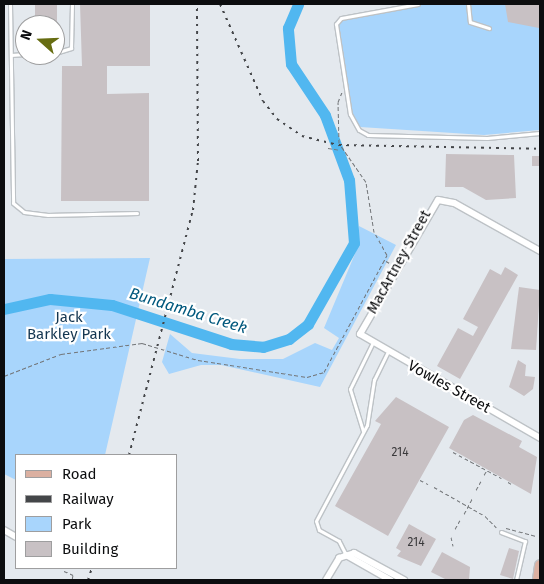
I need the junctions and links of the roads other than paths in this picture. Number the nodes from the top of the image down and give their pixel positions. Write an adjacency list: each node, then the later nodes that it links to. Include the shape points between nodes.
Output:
1 (10, 4): 7 (lane)
2 (72, 4): 6 (lane, via 71,48)
3 (418, 4): 9 (lane, via 338,20 335,33 354,124 368,135 487,138)
4 (468, 4): 5 (lane, via 470,22)
5 (489, 28)
6 (65, 50)
7 (10, 55): 8 (lane); 10 (lane, via 10,189 17,209 48,215)
8 (15, 55)
9 (540, 133)
10 (137, 213)
11 (540, 251): 12 (street, MacArtney Street, via 445,199 432,204)
12 (360, 334): 13 (street, Vowles Street)
13 (372, 344): 14 (street, Vowles Street); 15 (lane, via 350,389)
14 (387, 352): 15 (lane, via 374,380 370,416); 16 (street, Vowles Street)
15 (364, 432): 20 (lane, via 316,521 319,530 339,541)
16 (540, 438)
17 (4, 530): 19 (street)
18 (501, 532): 25 (lane, via 525,540)
19 (15, 536)
20 (346, 555): 22 (street, via 338,560); 23 (street); 24 (street, via 354,553)
21 (540, 565): 26 (main road)
22 (326, 580)
23 (390, 580)
24 (404, 580)
25 (516, 580)
26 (538, 580)

